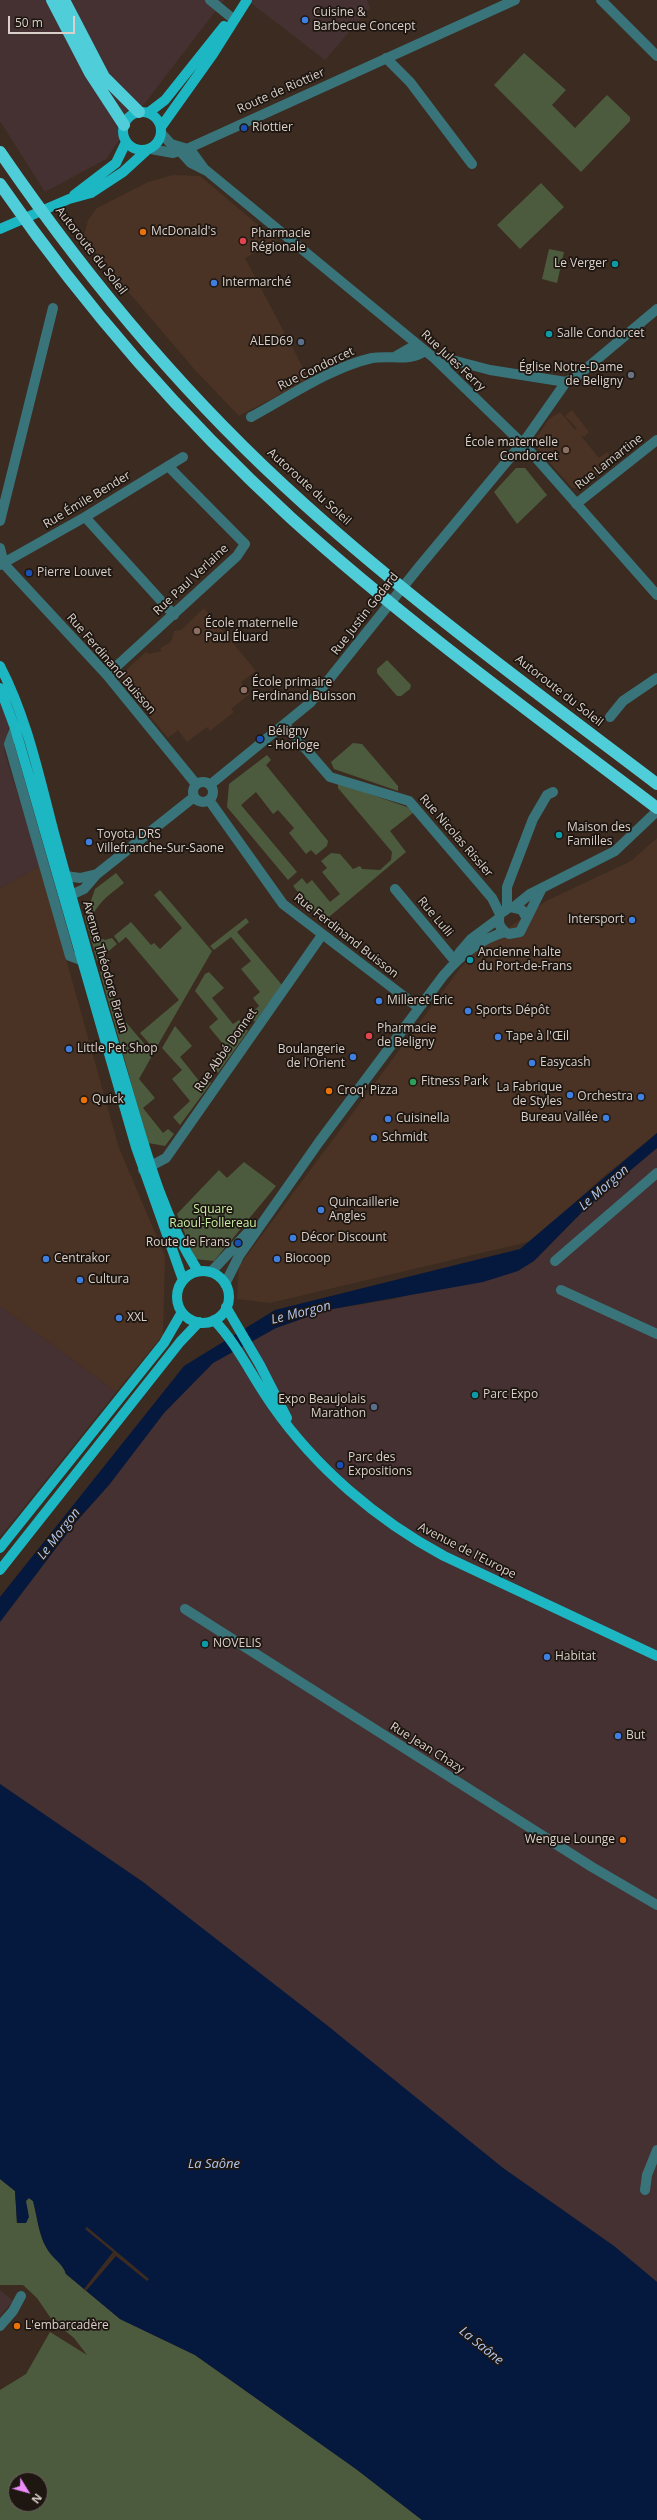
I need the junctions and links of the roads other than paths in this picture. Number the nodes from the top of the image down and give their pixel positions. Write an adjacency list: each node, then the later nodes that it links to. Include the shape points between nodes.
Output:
1 (52, 0): 12 (highway, via 90,73)
2 (64, 0): 11 (highway, via 104,77)
3 (210, 0): 8 (street)
4 (246, 0): 7 (main road)
5 (516, 0): 10 (street, Route de Riottier)
6 (601, 0): 9 (street)
7 (240, 9): 8 (main road); 13 (main road)
8 (232, 18): 11 (main road, via 165,100)
9 (657, 56)
10 (386, 58): 16 (street, Route de Riottier); 19 (street, via 410,82)
11 (144, 112): 12 (main road, via 130,117); 13 (main road, via 157,118)
12 (124, 125): 14 (main road, via 123,135)
13 (162, 130): 16 (street, via 172,144); 17 (main road, via 158,143)
14 (126, 142): 17 (main road, via 135,149); 23 (main road, via 116,163)
15 (0, 144): 21 (highway)
16 (186, 149): 17 (street, Route de Riottier, via 173,153); 28 (street, Rue Jules Ferry, via 191,163 206,171)
17 (148, 150): 23 (main road, via 103,186 91,193)
18 (0, 152): 21 (highway, Autoroute du Soleil)
19 (472, 164)
20 (0, 184): 25 (highway)
21 (25, 188): 53 (highway, Autoroute du Soleil, via 73,252 153,349 276,478 333,530 421,603)
22 (0, 192): 25 (highway)
23 (68, 199): 24 (main road)
24 (0, 229)
25 (69, 278): 57 (highway, via 105,324 171,398 240,470 291,517 409,618)
26 (53, 308): 40 (street)
27 (657, 310): 32 (street, via 576,377)
28 (417, 344): 29 (street, Rue Jules Ferry); 30 (street, Rue Condorcet)
29 (425, 351): 30 (street, Rue Condorcet, via 410,358); 31 (street, Rue Jules Ferry)
30 (396, 356): 33 (street, Rue Condorcet, via 371,358 349,366)
31 (442, 366): 32 (street, via 452,360 490,370); 35 (street, Rue Jules Ferry)
32 (566, 382): 35 (street)
33 (251, 417)
34 (657, 440): 38 (street, Rue Lamartine)
35 (522, 443): 38 (street, Rue Jules Ferry); 50 (street, Rue Justin Godard, via 310,703)
36 (183, 457): 37 (street, Rue Émile Bender)
37 (168, 466): 39 (street, Rue Émile Bender); 44 (street, Rue Paul Verlaine, via 245,544 237,556)
38 (576, 504): 43 (street, Rue Jules Ferry)
39 (85, 517): 42 (street, Rue Émile Bender); 44 (street)
40 (0, 521)
41 (0, 548): 42 (street)
42 (1, 568): 46 (street, Rue Ferdinand Buisson)
43 (657, 595)
44 (174, 615): 46 (street, Rue Paul Verlaine)
45 (0, 666): 59 (main road, Avenue Théodore Braun, via 13,690 26,724)
46 (107, 675): 51 (street, Rue Ferdinand Buisson)
47 (657, 678): 49 (street, via 623,701)
48 (0, 688): 62 (main road, Avenue Théodore Braun, via 15,728)
49 (610, 717)
50 (285, 725): 52 (street, Rue Justin Godard); 63 (street, Rue Nicolas Rissler, via 330,777 409,801)
51 (196, 784): 52 (street, via 205,781); 55 (street, via 192,791)
52 (210, 784): 56 (street, via 214,791)
53 (657, 784)
54 (553, 792): 63 (street, via 547,795 532,819 506,893)
55 (194, 797): 56 (street, via 199,802); 58 (street)
56 (209, 800): 66 (street, Rue Ferdinand Buisson, via 283,904)
57 (657, 809): 61 (street, via 615,851)
58 (98, 874): 59 (street, via 80,878); 62 (street, via 84,889)
59 (66, 876): 62 (main road, Avenue Théodore Braun)
60 (395, 889): 67 (street, Rue Lulli)
61 (541, 890): 63 (street, via 530,894); 64 (street)
62 (62, 896): 69 (main road, Avenue Théodore Braun); 69 (main road, Avenue Théodore Braun)
63 (505, 912): 64 (street, via 522,910); 65 (street, via 500,927); 67 (street, via 472,939 460,951)
64 (526, 917): 65 (street, via 525,925 520,932)
65 (505, 932): 67 (street, via 490,936)
66 (322, 935): 68 (street, Rue Ferdinand Buisson); 69 (street, Rue Abbé Donnet, via 166,1158)
67 (455, 961): 68 (street)
68 (418, 1008): 71 (street)
69 (147, 1168): 73 (main road, Avenue Théodore Braun, via 186,1253); 75 (main road, Avenue Théodore Braun)
70 (657, 1173): 72 (street)
71 (286, 1190): 74 (street); 76 (street, via 239,1256)
72 (555, 1260)
73 (198, 1271): 74 (main road); 75 (main road)
74 (211, 1272): 76 (main road)
75 (183, 1280): 79 (main road, via 177,1296)
76 (225, 1284): 78 (main road, via 228,1295)
77 (561, 1290): 82 (street)
78 (226, 1307): 80 (main road); 83 (main road, Avenue de l'Europe, via 278,1398)
79 (182, 1312): 81 (main road); 84 (main road, via 164,1343)
80 (214, 1320): 81 (main road); 83 (main road, Avenue de l'Europe, via 227,1333 272,1405)
81 (198, 1322): 85 (main road)
82 (657, 1334)
83 (292, 1431): 87 (main road, Avenue de l'Europe, via 350,1491 415,1541)
84 (0, 1548)
85 (0, 1570)
86 (185, 1609): 88 (street, Rue Jean Chazy, via 585,1863)
87 (657, 1656)
88 (657, 1905)
89 (657, 2150): 90 (street, via 646,2175)
90 (645, 2190)
91 (21, 2296): 92 (street, via 13,2311)
92 (0, 2326)

